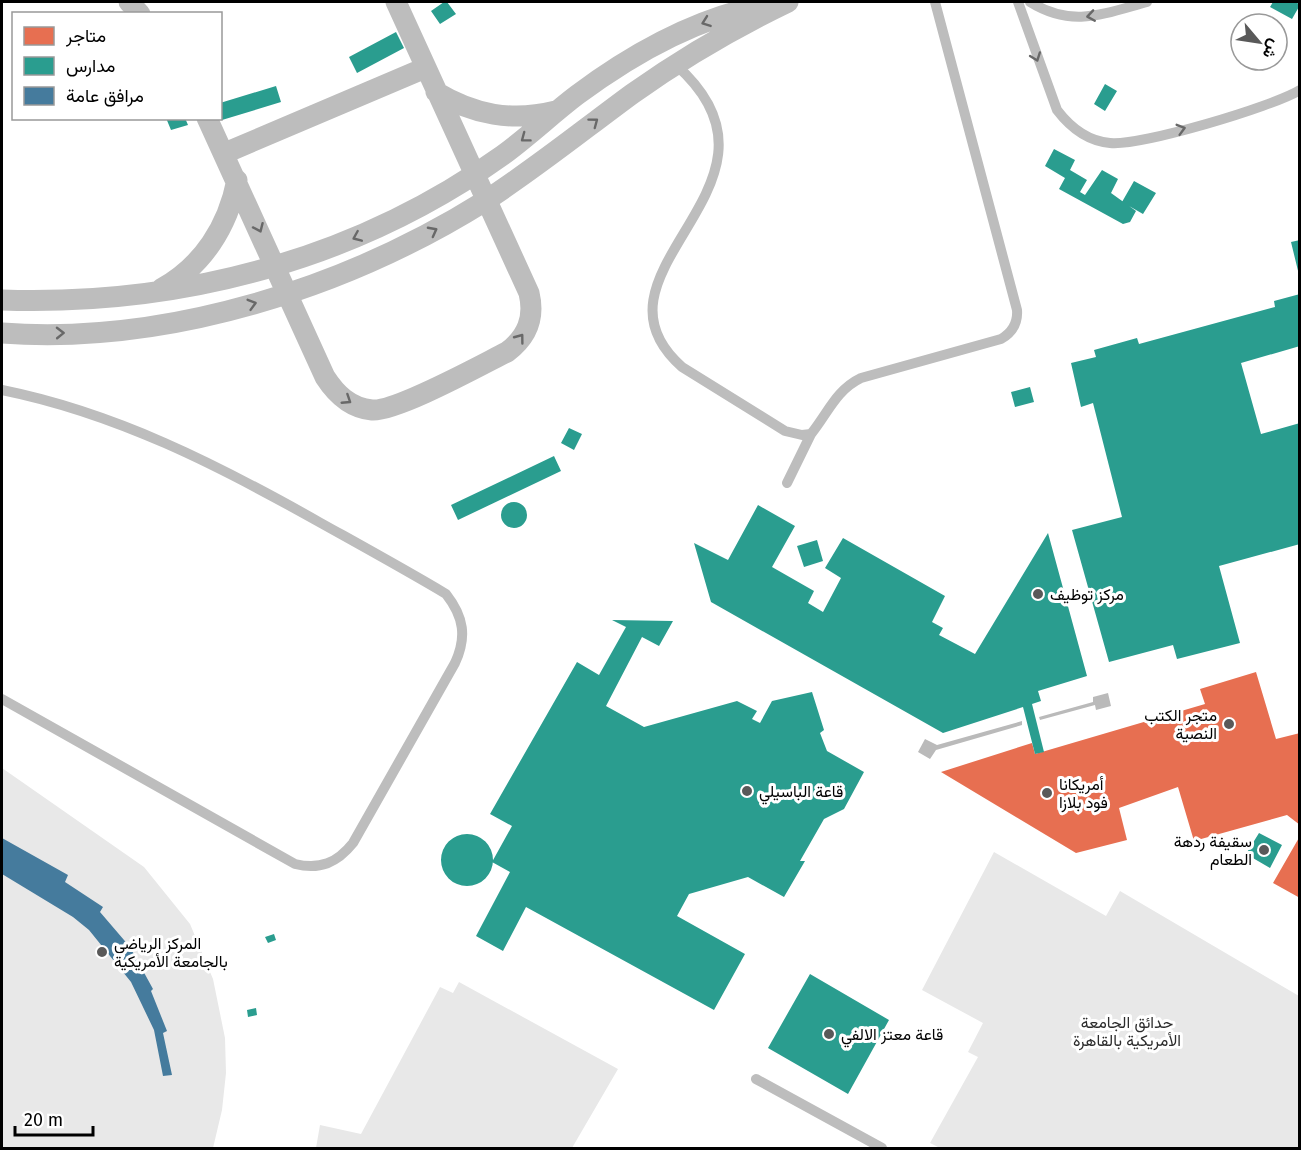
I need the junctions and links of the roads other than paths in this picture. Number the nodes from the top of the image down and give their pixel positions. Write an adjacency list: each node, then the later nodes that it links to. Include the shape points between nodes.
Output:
1 (396, 2): 9 (street)
2 (782, 2): 12 (street, one-way to 12, via 725,15 662,41 603,76)
3 (788, 2): 8 (street)
4 (935, 2): 24 (lane, via 1017,309 1016,324 1001,339 851,383)
5 (1018, 2): 10 (lane, one-way to 10, via 1057,110 1066,123 1093,140 1139,141 1275,102)
6 (1030, 2): 7 (lane, one-way to 6, via 1083,18 1054,14)
7 (1147, 2)
8 (676, 65): 17 (street, one-way to 8); 24 (lane, via 709,102 718,129 719,158 706,198 659,277 652,301 654,326 670,356 682,367 785,431)
9 (425, 68): 11 (street); 14 (street)
10 (1299, 90)
11 (436, 92): 12 (street, via 474,111 496,116); 15 (street)
12 (560, 110): 15 (street, one-way to 15)
13 (208, 120): 14 (street)
14 (225, 153): 16 (street)
15 (474, 174): 17 (street); 18 (street, one-way to 18, via 378,228)
16 (237, 180): 18 (street, one-way to 18); 19 (street, via 228,212 214,240 193,265)
17 (486, 200): 20 (street, one-way to 17, via 409,244); 20 (street, one-way to 17, via 325,377 348,403 366,409 386,409 436,387 507,352 517,345 529,326 529,293)
18 (276, 267): 19 (street, via 215,283); 20 (street)
19 (153, 293): 21 (street, via 100,299)
20 (288, 294): 22 (street, one-way to 20, via 132,328 237,309)
21 (2, 300)
22 (2, 333)
23 (2, 390): 26 (lane, via 105,418 230,472 446,594 458,613 464,634 455,663 353,843 334,862 321,866 295,864)
24 (811, 434): 25 (lane)
25 (787, 483)
26 (2, 699)
27 (756, 1079): 28 (lane)
28 (882, 1149)

